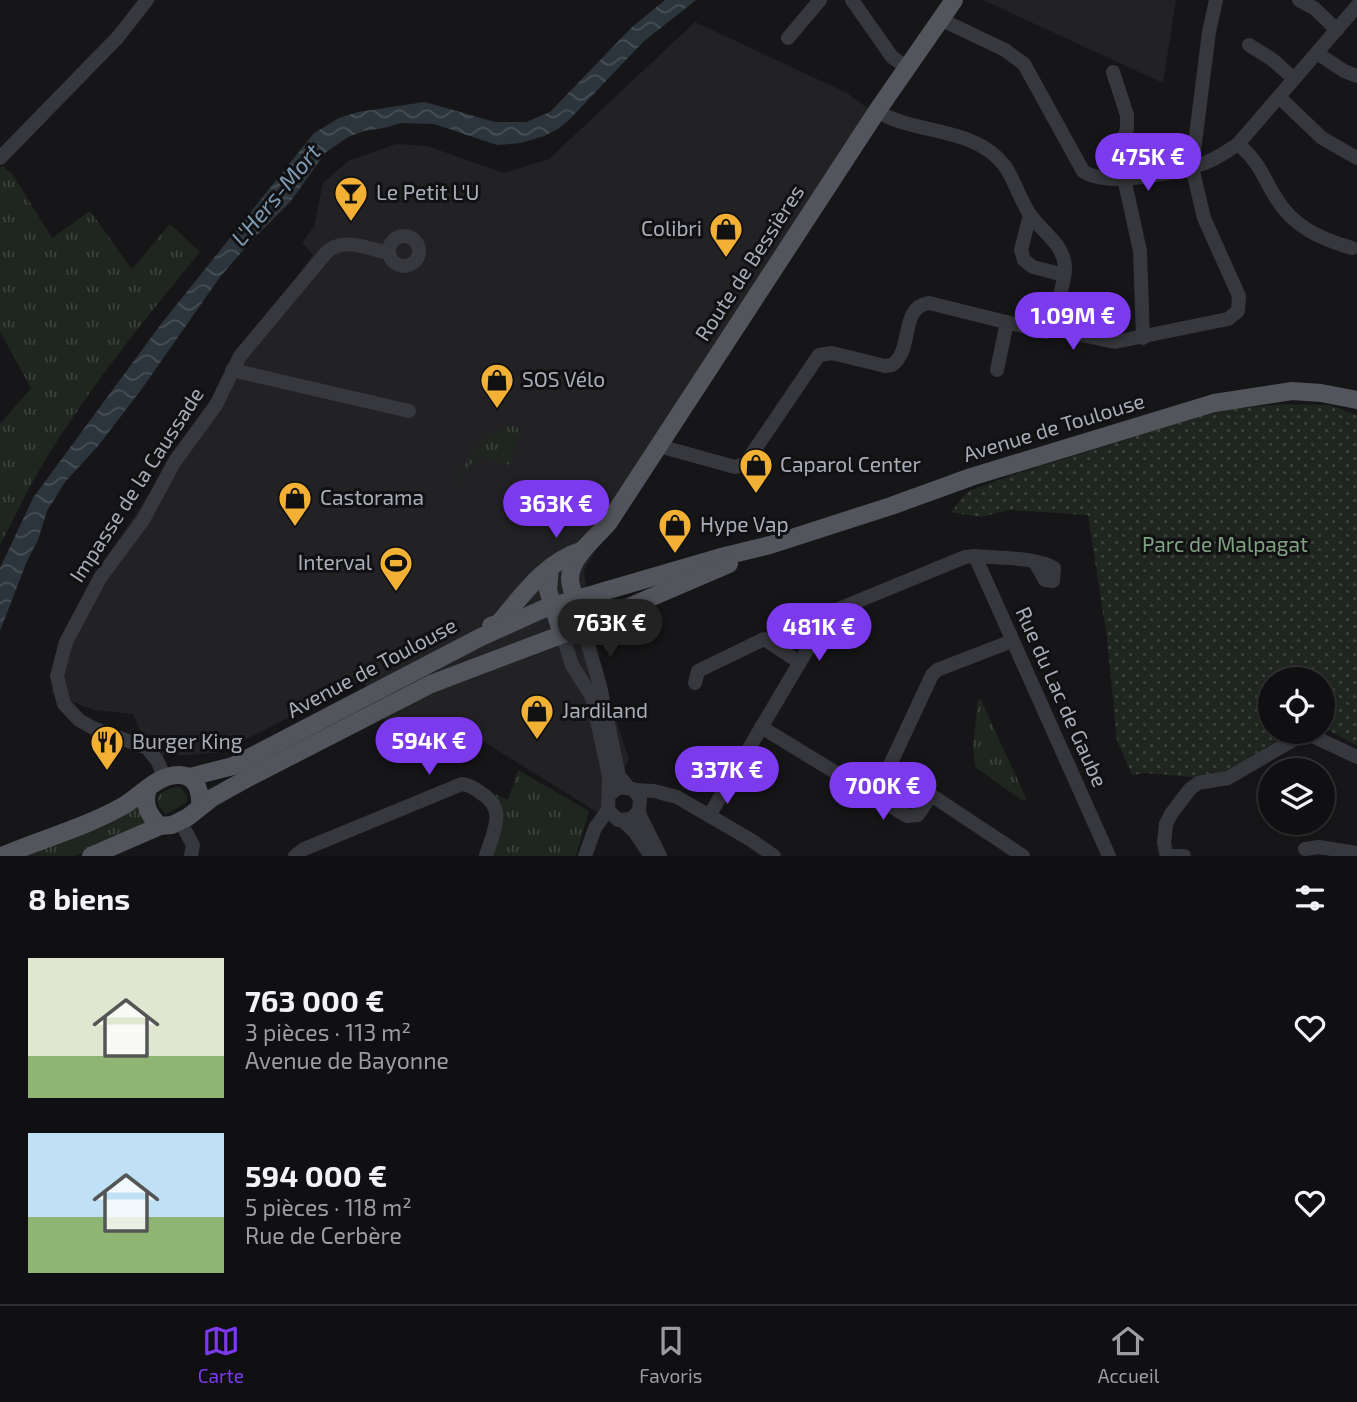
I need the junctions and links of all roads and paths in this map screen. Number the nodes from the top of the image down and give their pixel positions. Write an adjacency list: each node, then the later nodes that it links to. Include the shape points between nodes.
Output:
1 (147, 0): 20 (street, via 118,37)
2 (820, 0): 10 (street)
3 (852, 0): 13 (street, via 892,57)
4 (954, 0): 8 (main road, Route de Bessières)
5 (1216, 0): 22 (street)
6 (1299, 0): 9 (street)
7 (1357, 6): 9 (street)
8 (940, 19): 13 (main road, Route de Bessières); 23 (street, via 1016,57 1030,73 1083,170 1095,177)
9 (1337, 30): 12 (street)
10 (788, 38)
11 (1249, 45): 16 (street)
12 (1317, 53): 15 (street); 16 (street)
13 (906, 67): 18 (main road, Route de Bessières)
14 (1113, 72): 23 (street, via 1128,115 1119,155)
15 (1357, 76)
16 (1294, 79): 17 (street)
17 (1279, 97): 19 (street); 21 (street, via 1322,138)
18 (877, 110): 24 (street, via 895,121 943,131 988,151 1010,174); 35 (main road, Route de Bessières)
19 (1238, 145): 22 (street); 25 (street, via 1257,161 1276,200 1296,223 1328,242)
20 (0, 158)
21 (1357, 158)
22 (1192, 167): 23 (street); 30 (street, via 1204,218 1241,304 1227,319)
23 (1123, 178): 30 (street, via 1140,251)
24 (1030, 215): 27 (street, via 1059,247); 27 (street, via 1021,250 1024,260)
25 (1352, 248)
26 (388, 253): 31 (street, Impasse de la Caussade, via 344,244 330,248)
27 (1065, 275): 29 (street)
28 (1007, 322): 29 (street, via 1046,332); 32 (street); 35 (street, via 921,304 912,313 903,352 892,365 832,353 819,355 750,459 740,466)
29 (1053, 329): 30 (street, via 1115,342)
30 (1143, 338)
31 (232, 370): 34 (street); 52 (street, Impasse de la Caussade, via 216,405 100,578 66,642 57,676 71,712 93,728 147,748)
32 (997, 370)
33 (1357, 400): 36 (main road, Avenue de Toulouse, via 1292,391 1214,403 971,477)
34 (409, 411)
35 (659, 446): 37 (main road, Route de Bessières, via 609,522)
36 (770, 545): 41 (main road, Avenue de Toulouse); 43 (main road, Avenue de Toulouse)
37 (583, 550): 40 (main road, Route de Bessières); 41 (main road, Route de Bessières, via 571,572)
38 (975, 556): 39 (street); 46 (street, Rue du Lac de Gaube); 47 (street, via 965,556 829,613)
39 (1035, 562)
40 (550, 568): 42 (main road, via 548,590); 44 (main road, Route de Bessières)
41 (575, 600): 42 (main road, Avenue de Toulouse); 43 (street)
42 (553, 606): 44 (main road, Avenue de Toulouse); 45 (main road)
43 (582, 627): 45 (main road, Avenue de Toulouse); 55 (street, via 619,776)
44 (481, 637): 53 (main road, Avenue de Toulouse, via 233,766)
45 (563, 639): 59 (main road, Avenue de Toulouse, via 522,649 431,684); 61 (street, via 572,665 592,697)
46 (1012, 641): 51 (street, via 932,675); 82 (street, Rue du Lac de Gaube)
47 (799, 662): 48 (street, via 764,639 698,670); 49 (street)
48 (695, 683)
49 (761, 727): 58 (street); 62 (street)
50 (1357, 757): 83 (street, via 1308,734 1228,778 1198,783 1171,814 1164,843)
51 (888, 768): 57 (street); 58 (street)
52 (165, 778): 53 (main road); 54 (main road)
53 (190, 778): 59 (main road, via 199,790)
54 (148, 789): 64 (main road, via 146,808); 69 (main road, via 101,817)
55 (632, 789): 56 (street); 60 (street, via 640,798); 61 (street, via 615,789)
56 (665, 793): 60 (street); 62 (street)
57 (931, 795): 58 (street, via 914,816); 81 (street)
58 (875, 797)
59 (200, 807): 63 (main road)
60 (640, 809): 61 (street, via 634,817); 65 (street)
61 (615, 811): 74 (street, via 595,828); 75 (street); 76 (street)
62 (709, 816): 66 (street)
63 (180, 821): 64 (main road); 71 (street, via 193,845)
64 (160, 825): 70 (main road)
65 (650, 836): 77 (street); 78 (street, via 662,843)
66 (751, 840): 79 (street); 80 (street)
67 (1305, 849): 68 (street)
68 (1357, 853)
69 (2, 856)
70 (91, 856)
71 (191, 856)
72 (295, 856): 73 (street, via 462,784 493,800 497,807)
73 (486, 856)
74 (584, 856)
75 (593, 856)
76 (651, 856)
77 (660, 856)
78 (669, 856)
79 (760, 856)
80 (775, 856)
81 (1023, 856)
82 (1109, 856)
83 (1167, 856)
84 (1174, 856): 85 (street)
85 (1184, 856)

